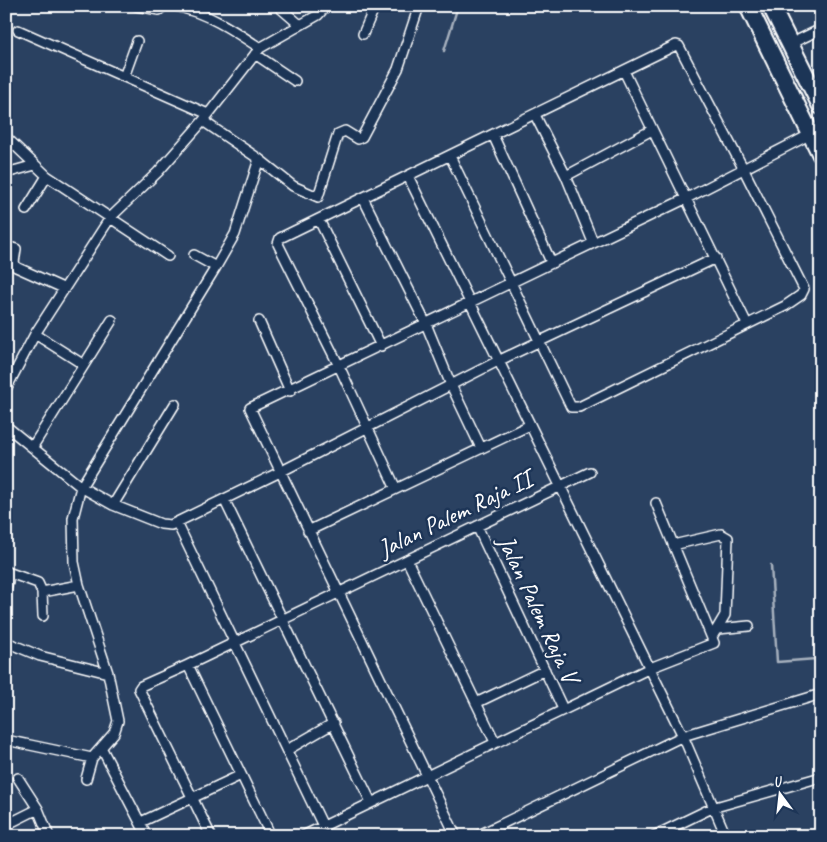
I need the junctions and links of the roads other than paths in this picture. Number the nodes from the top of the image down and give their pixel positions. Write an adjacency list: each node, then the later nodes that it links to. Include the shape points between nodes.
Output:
1 (136, 6): 2 (street, via 159,10)
2 (164, 6)
3 (175, 6): 16 (street, via 222,23)
4 (278, 6): 10 (street)
5 (326, 6): 10 (street, via 318,16)
6 (375, 6): 13 (street)
7 (419, 6): 29 (street, via 398,69 362,137 345,131 338,134 320,195 314,197 293,186)
8 (748, 6): 24 (highway)
9 (771, 6): 15 (highway)
10 (300, 25): 16 (street)
11 (821, 29): 15 (street)
12 (18, 30): 18 (street)
13 (363, 34)
14 (137, 41): 18 (street)
15 (790, 44): 20 (highway)
16 (258, 51): 19 (street); 22 (street)
17 (624, 71): 21 (street); 23 (street); 31 (street, via 674,45 679,46)
18 (124, 77): 22 (street)
19 (296, 82)
20 (821, 106)
21 (535, 114): 25 (street); 35 (street)
22 (205, 117): 29 (street); 39 (street, via 158,172)
23 (652, 130): 35 (street); 37 (street)
24 (811, 134): 27 (highway); 31 (street)
25 (493, 135): 28 (street); 46 (street)
26 (6, 137): 30 (street)
27 (821, 155)
28 (450, 156): 34 (street); 48 (street)
29 (259, 159): 47 (street, via 235,234)
30 (35, 165): 32 (street); 33 (street)
31 (743, 168): 37 (street); 54 (street, via 804,289 785,306)
32 (6, 173)
33 (48, 176): 38 (street); 39 (street)
34 (408, 176): 36 (street); 50 (street)
35 (566, 176): 41 (street)
36 (363, 198): 40 (street); 53 (street)
37 (685, 199): 41 (street); 45 (street)
38 (26, 210)
39 (110, 218): 44 (street); 49 (street)
40 (319, 220): 57 (street); 60 (street, via 278,241)
41 (593, 242): 46 (street)
42 (6, 246): 49 (street, via 16,249 16,266)
43 (194, 255): 47 (street)
44 (168, 256)
45 (716, 258): 54 (street); 56 (street)
46 (551, 262): 48 (street)
47 (216, 267): 73 (street)
48 (512, 282): 50 (street); 56 (street)
49 (63, 288): 55 (street)
50 (469, 302): 53 (street); 58 (street)
51 (112, 320): 59 (street)
52 (259, 320): 63 (street)
53 (426, 324): 57 (street); 61 (street)
54 (747, 324): 56 (street, via 576,408 571,407)
55 (35, 334): 59 (street); 62 (street)
56 (540, 342): 58 (street)
57 (381, 346): 60 (street)
58 (498, 361): 61 (street); 65 (street)
59 (84, 365): 68 (street)
60 (339, 366): 63 (street); 67 (street)
61 (451, 385): 67 (street); 69 (street)
62 (6, 389)
63 (290, 390): 70 (street, via 256,404 250,411)
64 (175, 404): 77 (street)
65 (530, 425): 69 (street); 72 (street)
66 (6, 426): 68 (street)
67 (367, 428): 70 (street); 74 (street)
68 (33, 446): 73 (street)
69 (481, 448): 74 (street)
70 (280, 472): 75 (street); 80 (street)
71 (590, 472): 72 (street, Jalan Palem Raja II)
72 (560, 486): 79 (street, Jalan Palem Raja II); 96 (street)
73 (81, 487): 77 (street); 84 (street, via 73,518 72,540)
74 (396, 489): 80 (street)
75 (224, 499): 78 (street); 89 (street)
76 (656, 503): 81 (street)
77 (113, 505): 78 (street, via 160,524)
78 (177, 523): 94 (street)
79 (477, 526): 82 (street, Jalan Palem Raja II); 97 (street, Jalan Palem Raja V)
80 (308, 531): 87 (street)
81 (673, 545): 91 (street, via 721,534 728,538 725,615); 92 (street)
82 (407, 560): 87 (street, Jalan Palem Raja II); 100 (street)
83 (8, 572): 85 (street); 86 (street, via 34,580)
84 (79, 585): 86 (street); 98 (street)
85 (6, 590)
86 (42, 592): 88 (street)
87 (338, 593): 89 (street, Jalan Palem Raja II); 110 (street)
88 (43, 616)
89 (282, 620): 94 (street, Jalan Palem Raja II); 102 (street)
90 (750, 626): 91 (street)
91 (718, 629): 92 (street)
92 (712, 637): 96 (street, via 714,643)
93 (6, 642): 98 (street, via 40,656)
94 (235, 643): 95 (street, Jalan Palem Raja II); 107 (street)
95 (188, 666): 109 (street); 114 (street, Jalan Palem Raja II, via 143,684 139,689)
96 (650, 668): 101 (street); 103 (street)
97 (545, 670): 100 (street); 101 (street, Jalan Palem Raja V)
98 (108, 673): 106 (street, via 118,721)
99 (821, 694): 103 (street)
100 (476, 703): 105 (street)
101 (564, 709): 105 (street)
102 (334, 723): 107 (street); 115 (street)
103 (684, 736): 116 (street); 127 (street)
104 (6, 740): 108 (street)
105 (495, 742): 110 (street)
106 (102, 749): 108 (street); 118 (street)
107 (287, 750): 120 (street)
108 (92, 758): 113 (street)
109 (241, 775): 114 (street); 124 (street)
110 (427, 775): 115 (street); 126 (street)
111 (821, 777): 116 (street)
112 (18, 778): 117 (street)
113 (86, 779)
114 (193, 798): 118 (street); 123 (street)
115 (371, 802): 120 (street)
116 (712, 808): 128 (street); 129 (street)
117 (38, 809): 119 (street); 121 (street)
118 (141, 822): 122 (street)
119 (6, 825)
120 (323, 826): 125 (street)
121 (49, 836)
122 (147, 836)
123 (211, 836)
124 (271, 836)
125 (303, 836)
126 (456, 836)
127 (477, 836)
128 (654, 836)
129 (726, 836)

